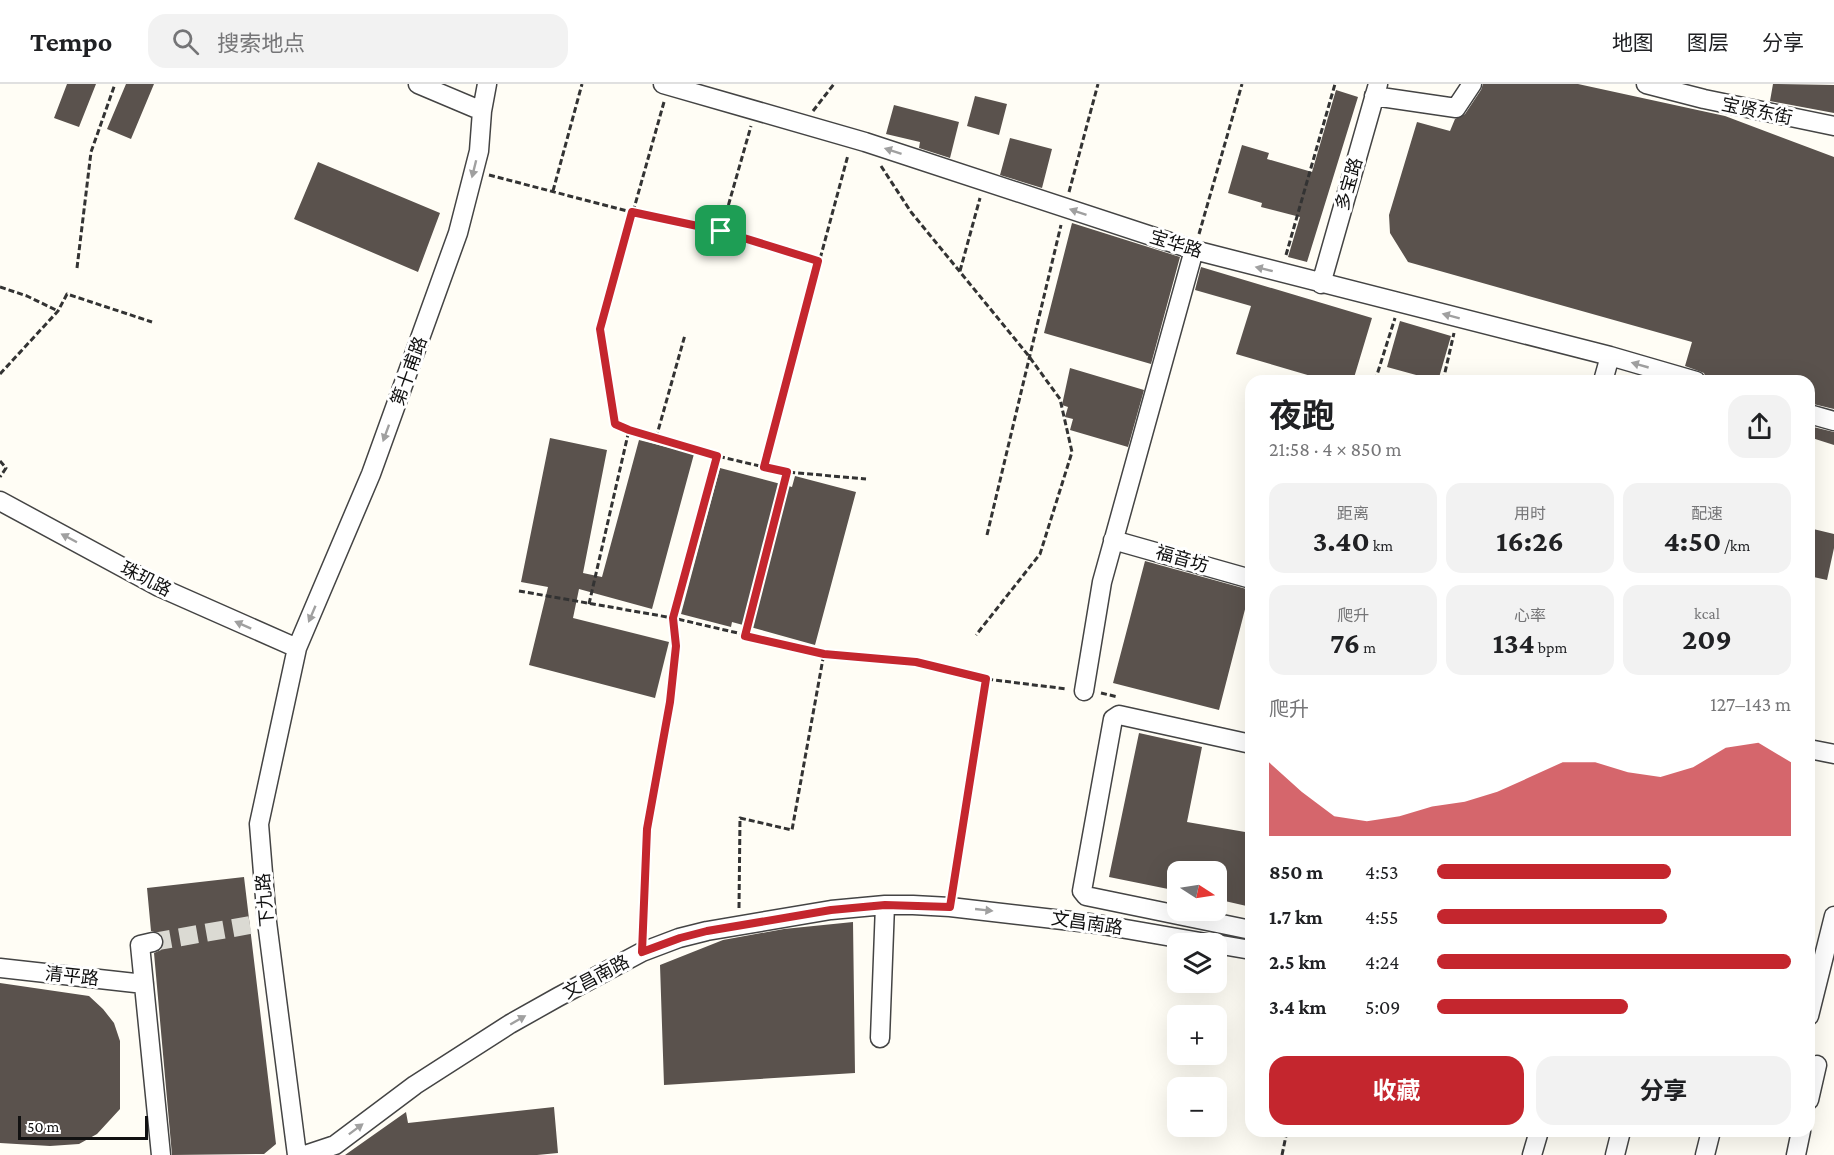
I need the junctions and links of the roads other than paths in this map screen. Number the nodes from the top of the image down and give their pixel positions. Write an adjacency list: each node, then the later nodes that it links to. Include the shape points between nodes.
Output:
1 (418, 84): 7 (street)
2 (488, 84): 7 (street, 第十甫路)
3 (1472, 84): 6 (street, via 1456,108)
4 (1646, 84): 8 (street, 宝贤东街)
5 (666, 85): 9 (street, 宝华路, one-way to 5, via 859,140)
6 (1376, 90): 10 (street, 多宝路)
7 (482, 111): 19 (street, 第十甫路, one-way to 19, via 479,151 458,233 371,474)
8 (1834, 126)
9 (1194, 250): 10 (street, 宝华路, one-way to 9); 17 (street)
10 (1321, 284): 11 (street, 宝华路, one-way to 10)
11 (1610, 356): 12 (street); 13 (street, 宝华路, one-way to 11)
12 (1605, 375)
13 (1675, 375)
14 (1815, 416): 15 (street)
15 (1834, 421)
16 (0, 501): 19 (street, 珠玑路, one-way to 16, via 159,587)
17 (1113, 540): 18 (street, 福音坊); 20 (street)
18 (1245, 577)
19 (297, 648): 44 (street, 下九路, via 259,824 258,923)
20 (1084, 691)
21 (1245, 743): 24 (street, via 1119,715 1113,719)
22 (1815, 749): 23 (street)
23 (1834, 754)
24 (1082, 891): 27 (street); 28 (street, via 1086,896)
25 (885, 905): 27 (street, 文昌南路, one-way to 27, via 950,907); 36 (street); 45 (street, 文昌南路, one-way to 25, via 335,1145 415,1085 510,1024 642,952 739,924)
26 (1834, 916): 35 (street)
27 (1075, 921): 29 (street, 文昌南路)
28 (1245, 929)
29 (1167, 936)
30 (146, 944): 34 (street)
31 (1227, 946): 32 (street, 文昌南路)
32 (1245, 949)
33 (0, 968): 34 (street, 清平路)
34 (144, 984): 43 (street)
35 (1815, 992)
36 (880, 1038)
37 (1820, 1066): 38 (street)
38 (1815, 1081)
39 (1537, 1137): 46 (street)
40 (1620, 1137): 47 (street)
41 (1710, 1137): 48 (street)
42 (1800, 1137): 49 (street)
43 (161, 1155)
44 (297, 1155)
45 (305, 1155)
46 (1532, 1155)
47 (1615, 1155)
48 (1705, 1155)
49 (1796, 1155)

